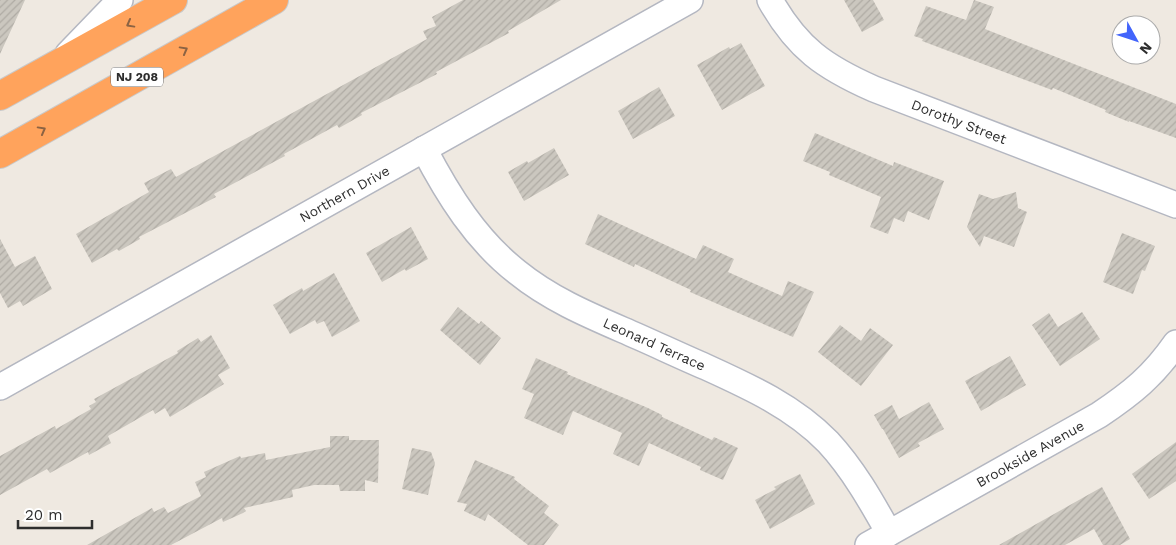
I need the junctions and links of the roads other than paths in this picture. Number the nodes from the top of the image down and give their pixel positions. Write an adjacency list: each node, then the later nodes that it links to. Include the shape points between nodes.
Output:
1 (120, 0): 6 (street)
2 (173, 0): 6 (highway, one-way to 6)
3 (274, 0): 9 (highway, NJ 208, one-way to 3)
4 (690, 0): 8 (street, Northern Drive)
5 (770, 0): 10 (street, Dorothy Street, via 794,37 843,76)
6 (58, 64): 7 (highway)
7 (0, 96)
8 (424, 149): 12 (street, Northern Drive); 13 (street, Leonard Terrace, via 466,220 516,272 576,309 744,384 796,415 849,467)
9 (0, 154)
10 (1176, 205)
11 (1176, 343): 13 (street, Brookside Avenue, via 1162,363 1132,393 1099,415)
12 (0, 387)
13 (878, 539)

